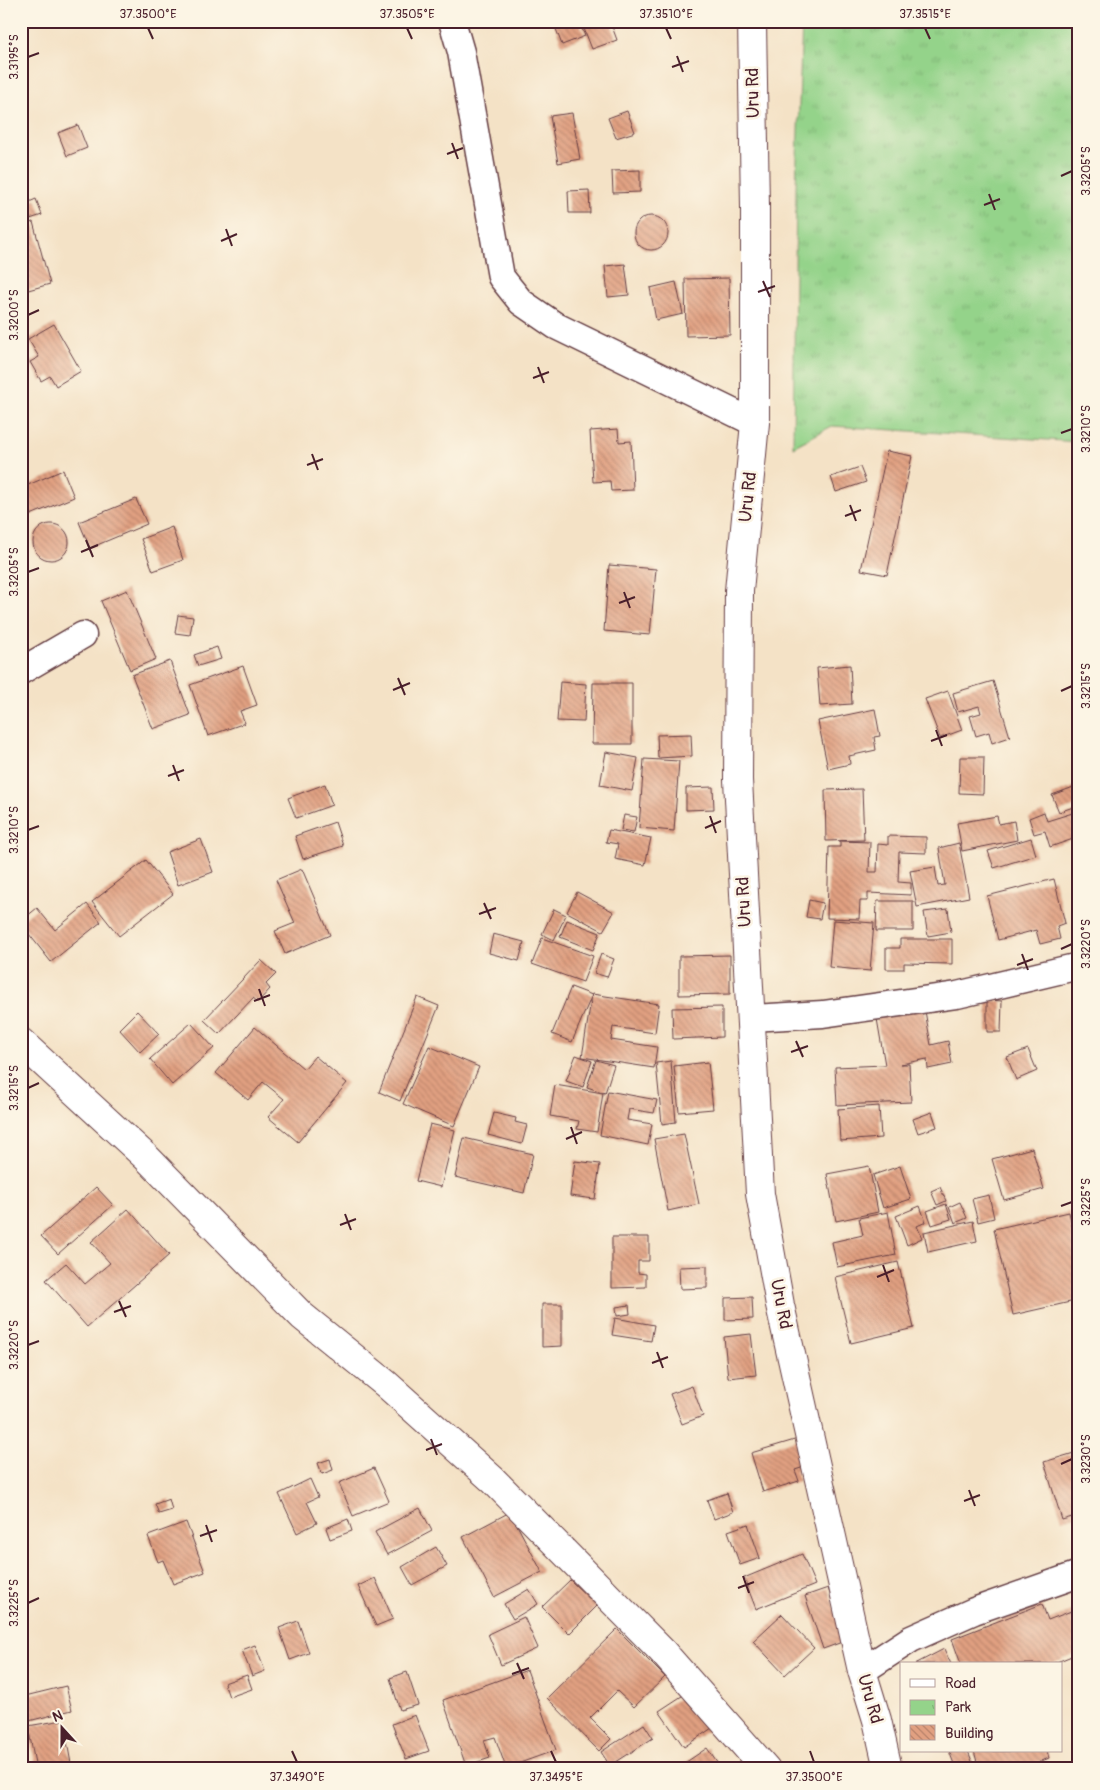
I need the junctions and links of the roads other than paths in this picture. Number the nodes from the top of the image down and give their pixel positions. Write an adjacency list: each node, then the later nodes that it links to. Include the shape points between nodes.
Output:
1 (452, 21): 3 (street, via 461,52 501,277 521,302 556,326)
2 (752, 21): 3 (street, Uru Rd)
3 (755, 423): 7 (street, Uru Rd, via 739,591 738,780)
4 (83, 635): 5 (street)
5 (21, 671)
6 (1079, 966): 7 (street, via 957,994 823,1014)
7 (751, 1018): 10 (street, Uru Rd, via 760,1194 782,1314)
8 (21, 1042): 11 (street, via 148,1159 302,1316 386,1384 493,1480 655,1644)
9 (1079, 1574): 10 (street, via 974,1611 911,1639)
10 (862, 1670): 12 (street, Uru Rd)
11 (766, 1769)
12 (888, 1769)

